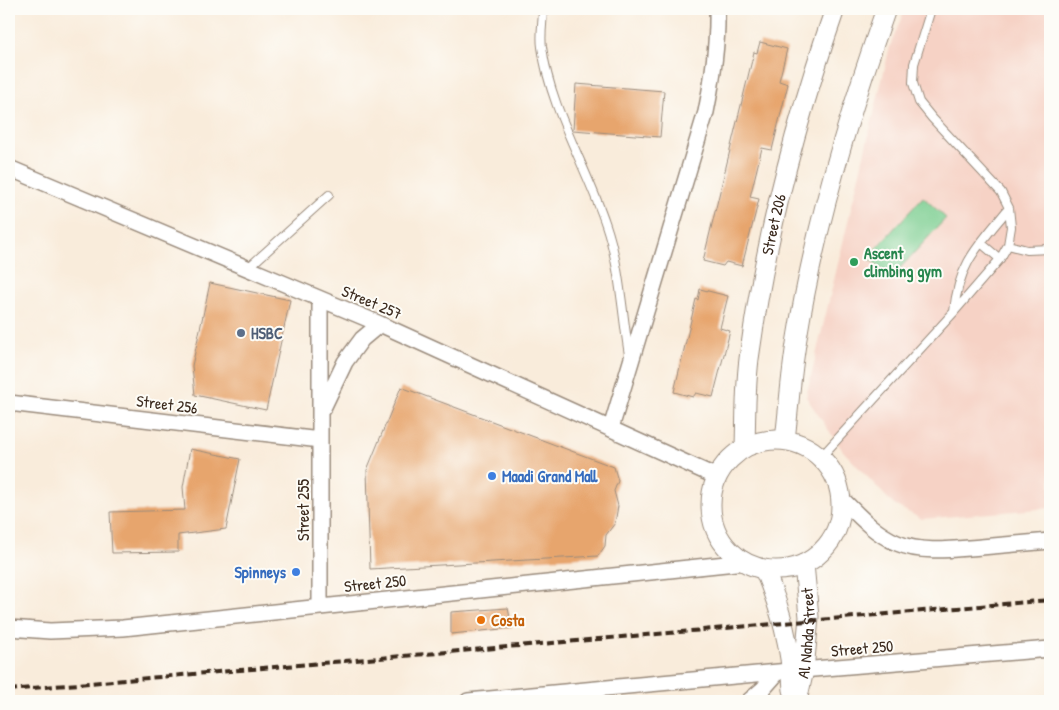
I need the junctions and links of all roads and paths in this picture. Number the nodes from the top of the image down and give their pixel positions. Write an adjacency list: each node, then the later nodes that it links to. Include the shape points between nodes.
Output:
1 (543, 9): 17 (lane, via 541,46 556,104 606,226 616,262)
2 (717, 9): 17 (street, via 714,72 706,112)
3 (835, 9): 23 (street, Street 206, via 786,165 765,259 749,354)
4 (886, 9): 22 (street, via 845,132 818,235 797,339)
5 (931, 9): 8 (lane, via 914,64 913,84 919,102 1002,192)
6 (9, 168): 13 (street, Street 257)
7 (329, 195): 13 (lane)
8 (1009, 208): 9 (lane); 10 (lane)
9 (981, 243): 12 (lane); 15 (lane, via 960,275)
10 (1008, 246): 11 (lane, via 1027,250); 12 (lane)
11 (1050, 249)
12 (1000, 259): 15 (lane)
13 (248, 268): 14 (street, Street 257)
14 (320, 299): 16 (street, Street 257); 19 (street, Street 255)
15 (954, 312): 24 (lane)
16 (380, 324): 19 (street, Street 255, via 362,339 345,362); 20 (street, Street 257)
17 (630, 366): 20 (street)
18 (9, 403): 21 (street, Street 256)
19 (320, 414): 21 (street, Street 255)
20 (611, 428): 25 (street, Street 257)
21 (320, 440): 31 (street, Street 255)
22 (785, 440): 23 (street, via 764,441); 24 (street, via 810,449)
23 (745, 448): 25 (street, via 729,460)
24 (821, 458): 26 (street, via 834,476)
25 (717, 477): 28 (street, via 712,492 714,525 721,540)
26 (840, 498): 27 (street, via 881,535 898,544 920,549); 29 (street, via 840,518 833,536 821,552)
27 (1050, 541)
28 (745, 562): 30 (street); 31 (street, Street 250)
29 (804, 564): 30 (street, via 778,570); 34 (street, Al Nahda Street, via 809,617)
30 (764, 569): 34 (street, Al Nahda Street, via 783,618)
31 (320, 607): 32 (street, Street 250, via 124,628 50,631)
32 (9, 628)
33 (1050, 650): 34 (street, Street 250)
34 (791, 671): 35 (street, Street 250); 36 (street); 37 (street, Al Nahda Street)
35 (468, 701)
36 (749, 701)
37 (795, 701)

